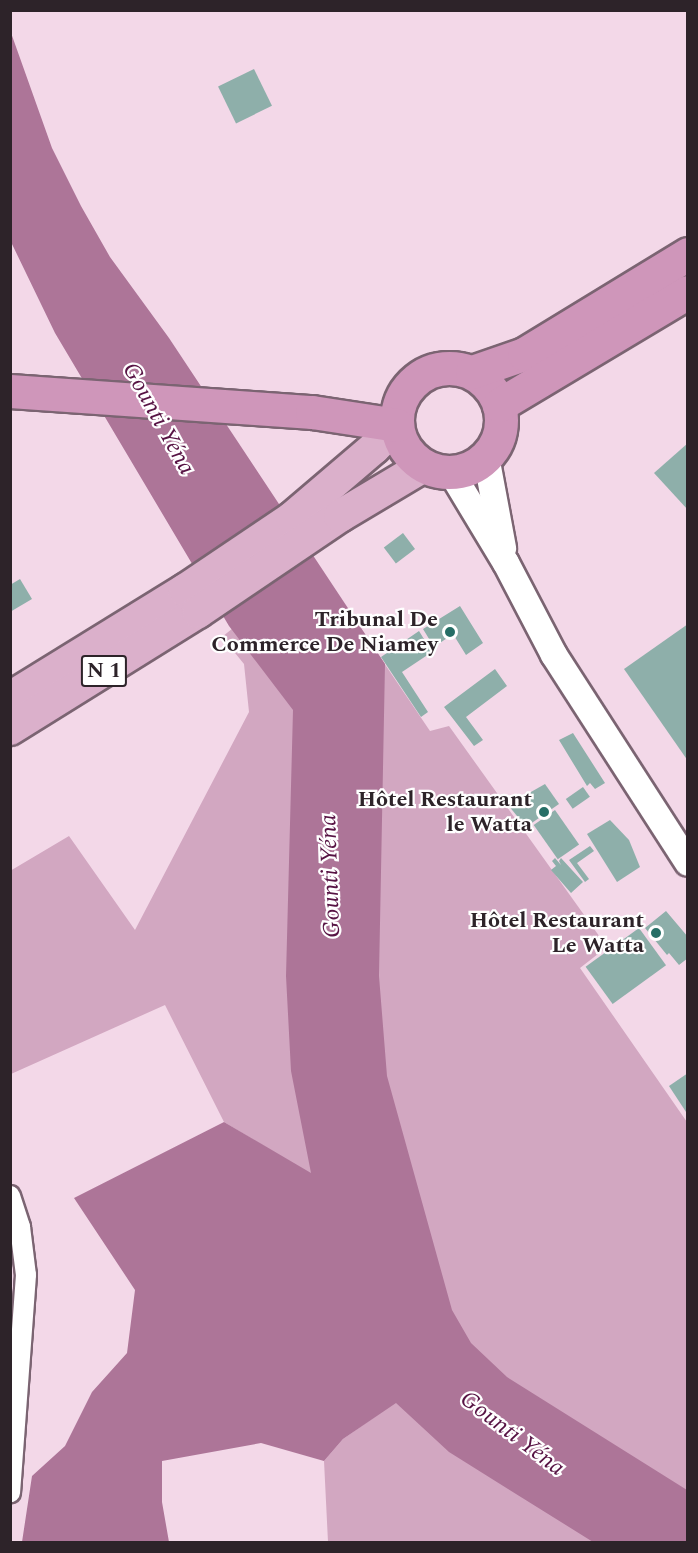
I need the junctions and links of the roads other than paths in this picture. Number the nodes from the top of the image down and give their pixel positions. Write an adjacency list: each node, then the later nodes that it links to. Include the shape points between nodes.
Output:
1 (687, 254): 3 (highway, via 524,354)
2 (687, 292): 5 (highway)
3 (472, 372): 5 (highway, via 493,392); 6 (highway, via 458,368 431,370 419,376)
4 (23, 392): 6 (highway, via 312,412)
5 (499, 405): 7 (highway, via 500,432)
6 (399, 411): 8 (highway, via 405,448); 9 (main road, via 374,448)
7 (486, 456): 8 (highway, via 470,467); 10 (street)
8 (438, 469): 9 (main road, via 340,516); 10 (street)
9 (299, 529): 11 (main road)
10 (506, 563): 14 (street, via 554,655)
11 (191, 601): 12 (main road, N 1); 13 (main road, N 1)
12 (10, 698)
13 (10, 729)
14 (687, 863)
15 (10, 1196): 16 (street, via 20,1227 26,1275)
16 (10, 1492)

